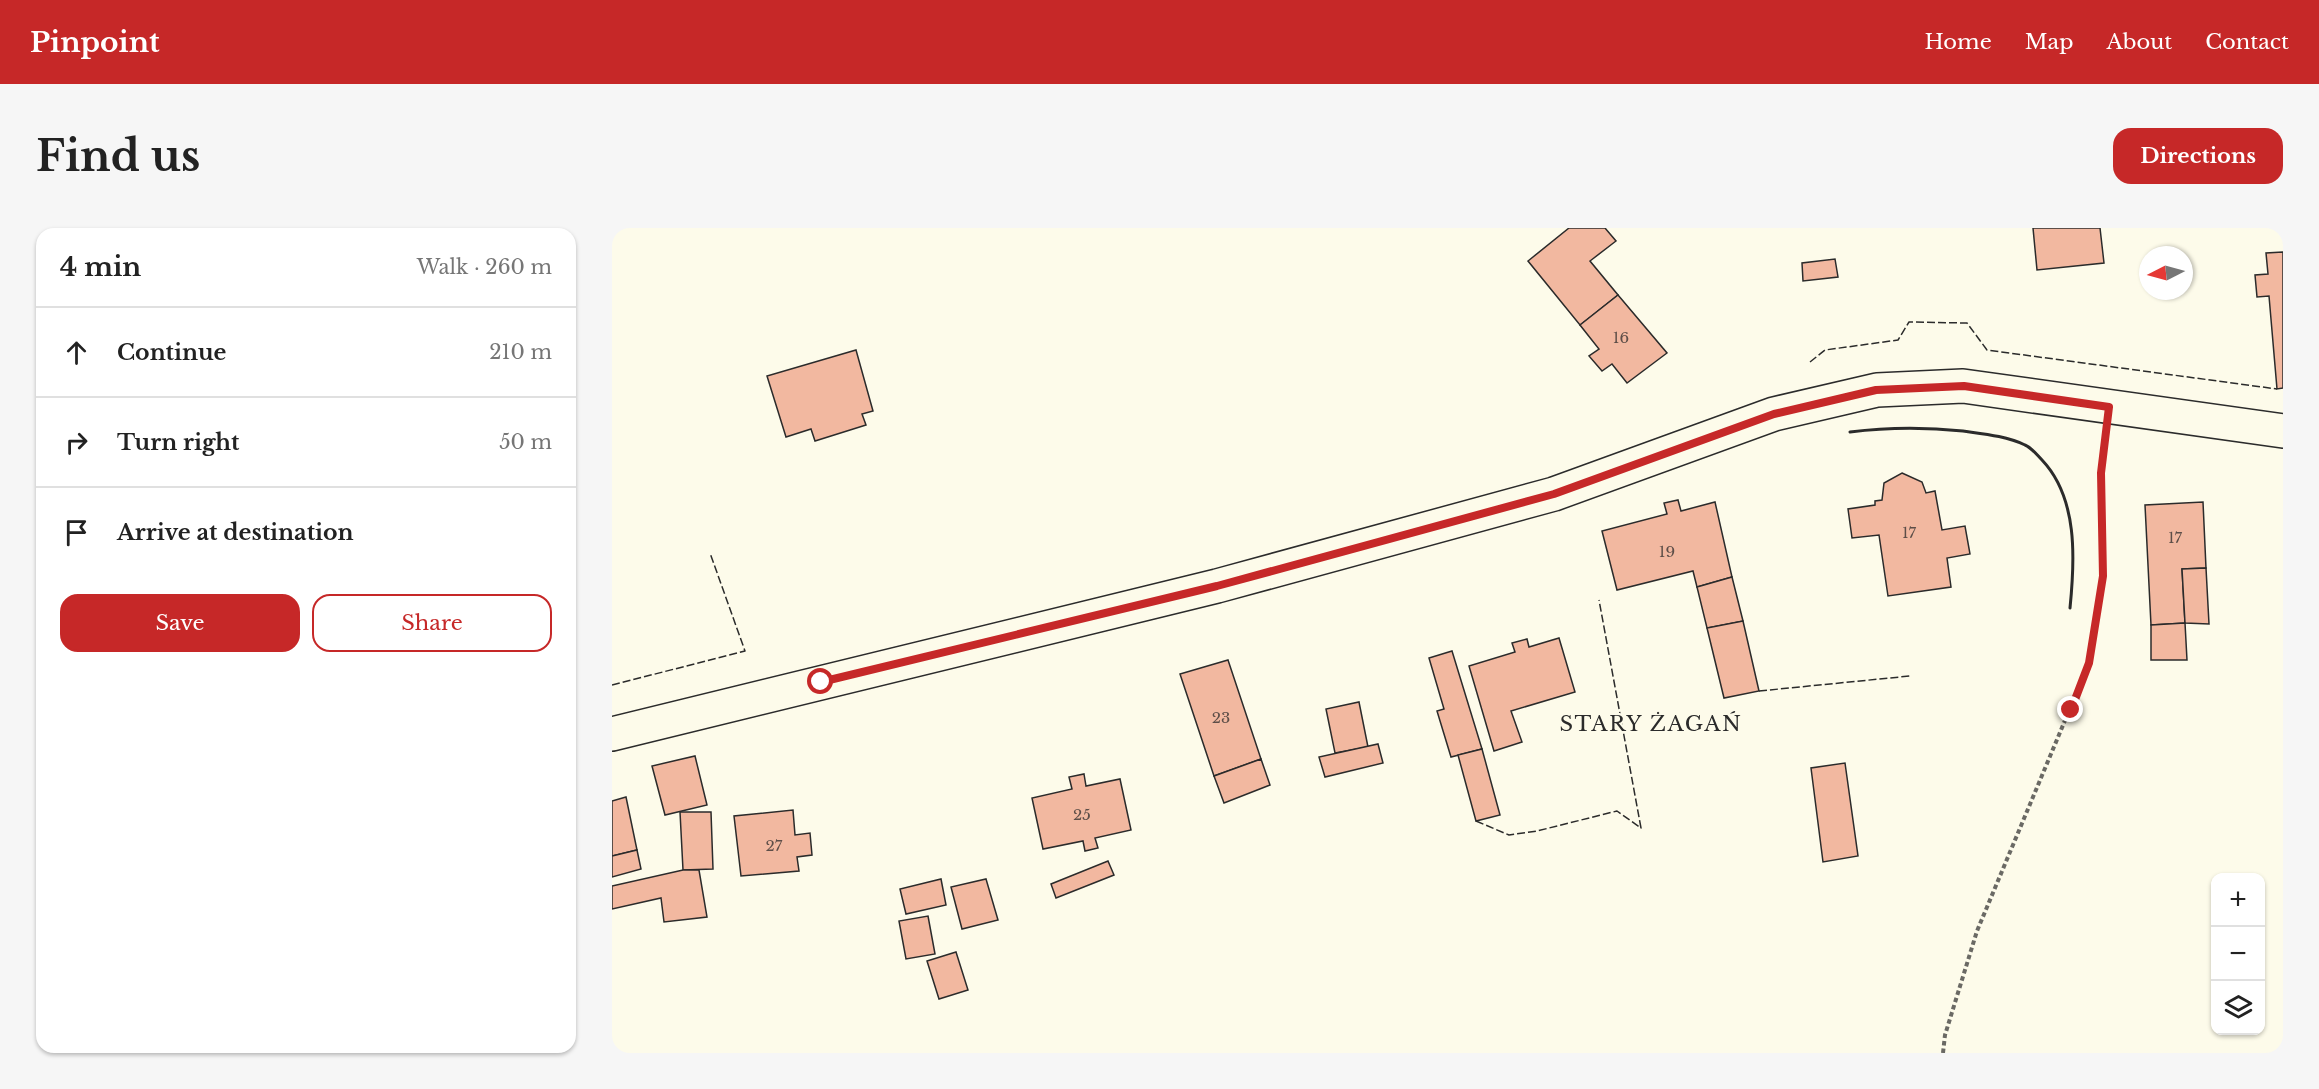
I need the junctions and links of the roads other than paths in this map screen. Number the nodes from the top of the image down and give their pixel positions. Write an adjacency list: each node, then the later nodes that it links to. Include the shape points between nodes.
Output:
1 (2283, 431): 2 (main road, via 1964,386 1876,390 1774,414 1554,494 1217,586)
2 (612, 734)

